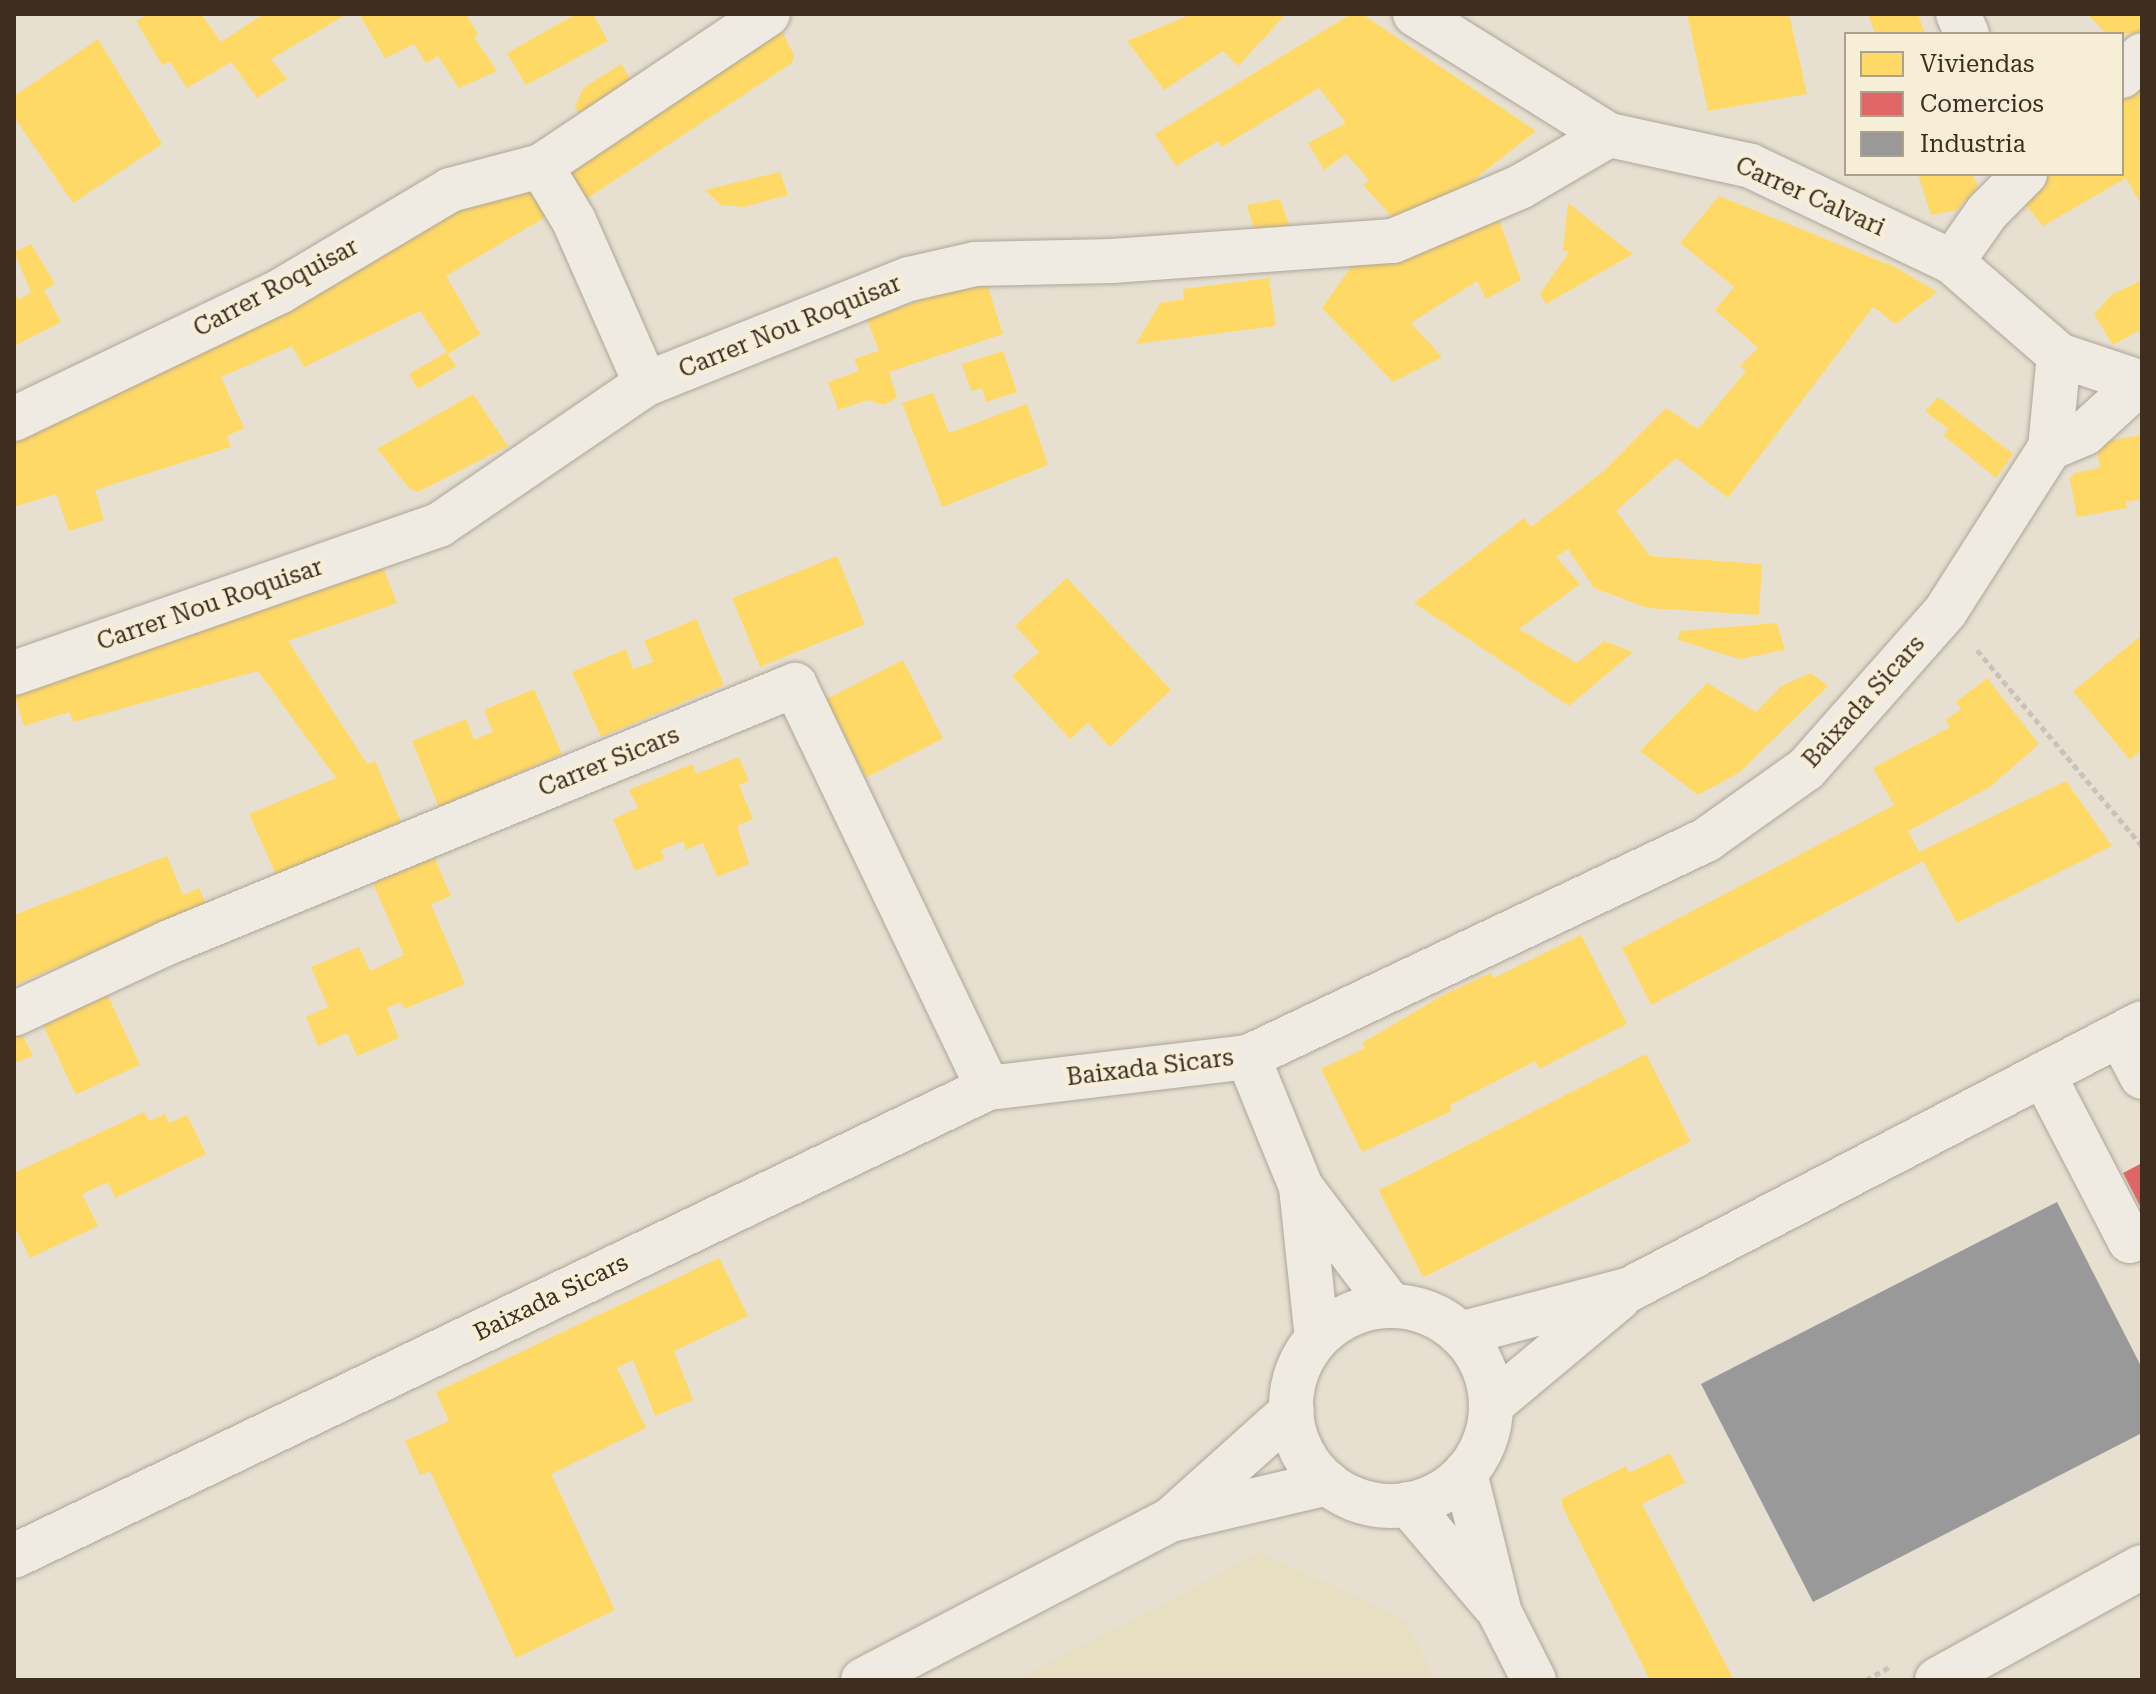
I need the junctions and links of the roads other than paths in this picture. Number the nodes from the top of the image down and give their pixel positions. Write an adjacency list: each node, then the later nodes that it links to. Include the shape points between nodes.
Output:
1 (768, 14): 6 (street, Carrer Roquisar)
2 (1415, 14): 5 (street, Carrer Calvari)
3 (2142, 55): 4 (street)
4 (2124, 74)
5 (1609, 135): 8 (street, Carrer Calvari, via 1751,166); 11 (street, Carrer Nou Roquisar, via 1520,187 1393,241 1112,261 975,264 909,279)
6 (541, 166): 11 (street, via 574,221); 12 (street, Carrer Roquisar, via 450,190 279,292)
7 (2023, 176): 8 (street, via 1987,212)
8 (1952, 262): 9 (street, Carrer Calvari)
9 (2059, 355): 10 (street); 13 (street)
10 (2141, 382): 13 (street, via 2085,433)
11 (646, 384): 14 (street, Carrer Nou Roquisar, via 439,525)
12 (14, 419)
13 (2050, 448): 17 (street, Baixada Sicars, via 1945,612 1806,769 1706,840)
14 (14, 673)
15 (14, 1014): 20 (street, Carrer Sicars, via 167,943 795,685)
16 (2131, 1029): 18 (street); 19 (street)
17 (1248, 1057): 20 (street, Baixada Sicars); 21 (street)
18 (2043, 1074): 22 (street, via 2130,1241); 23 (street)
19 (2142, 1077)
20 (988, 1088): 33 (street, Baixada Sicars)
21 (1301, 1187): 24 (street); 26 (street)
22 (2142, 1235)
23 (1630, 1289): 25 (street); 27 (street)
24 (1391, 1306): 25 (street, via 1422,1311); 26 (street, via 1351,1315)
25 (1460, 1334): 27 (street, via 1483,1367)
26 (1317, 1338): 28 (street, via 1297,1373)
27 (1491, 1405): 29 (street, via 1484,1442)
28 (1292, 1411): 30 (street, via 1302,1451); 32 (street)
29 (1465, 1473): 31 (street, via 1439,1494); 35 (street)
30 (1328, 1483): 31 (street, via 1366,1503); 32 (street)
31 (1408, 1504): 35 (street)
32 (1170, 1520): 36 (street)
33 (14, 1556)
34 (2142, 1567): 38 (street)
35 (1500, 1613): 37 (street)
36 (863, 1680)
37 (1534, 1680)
38 (1937, 1680)

